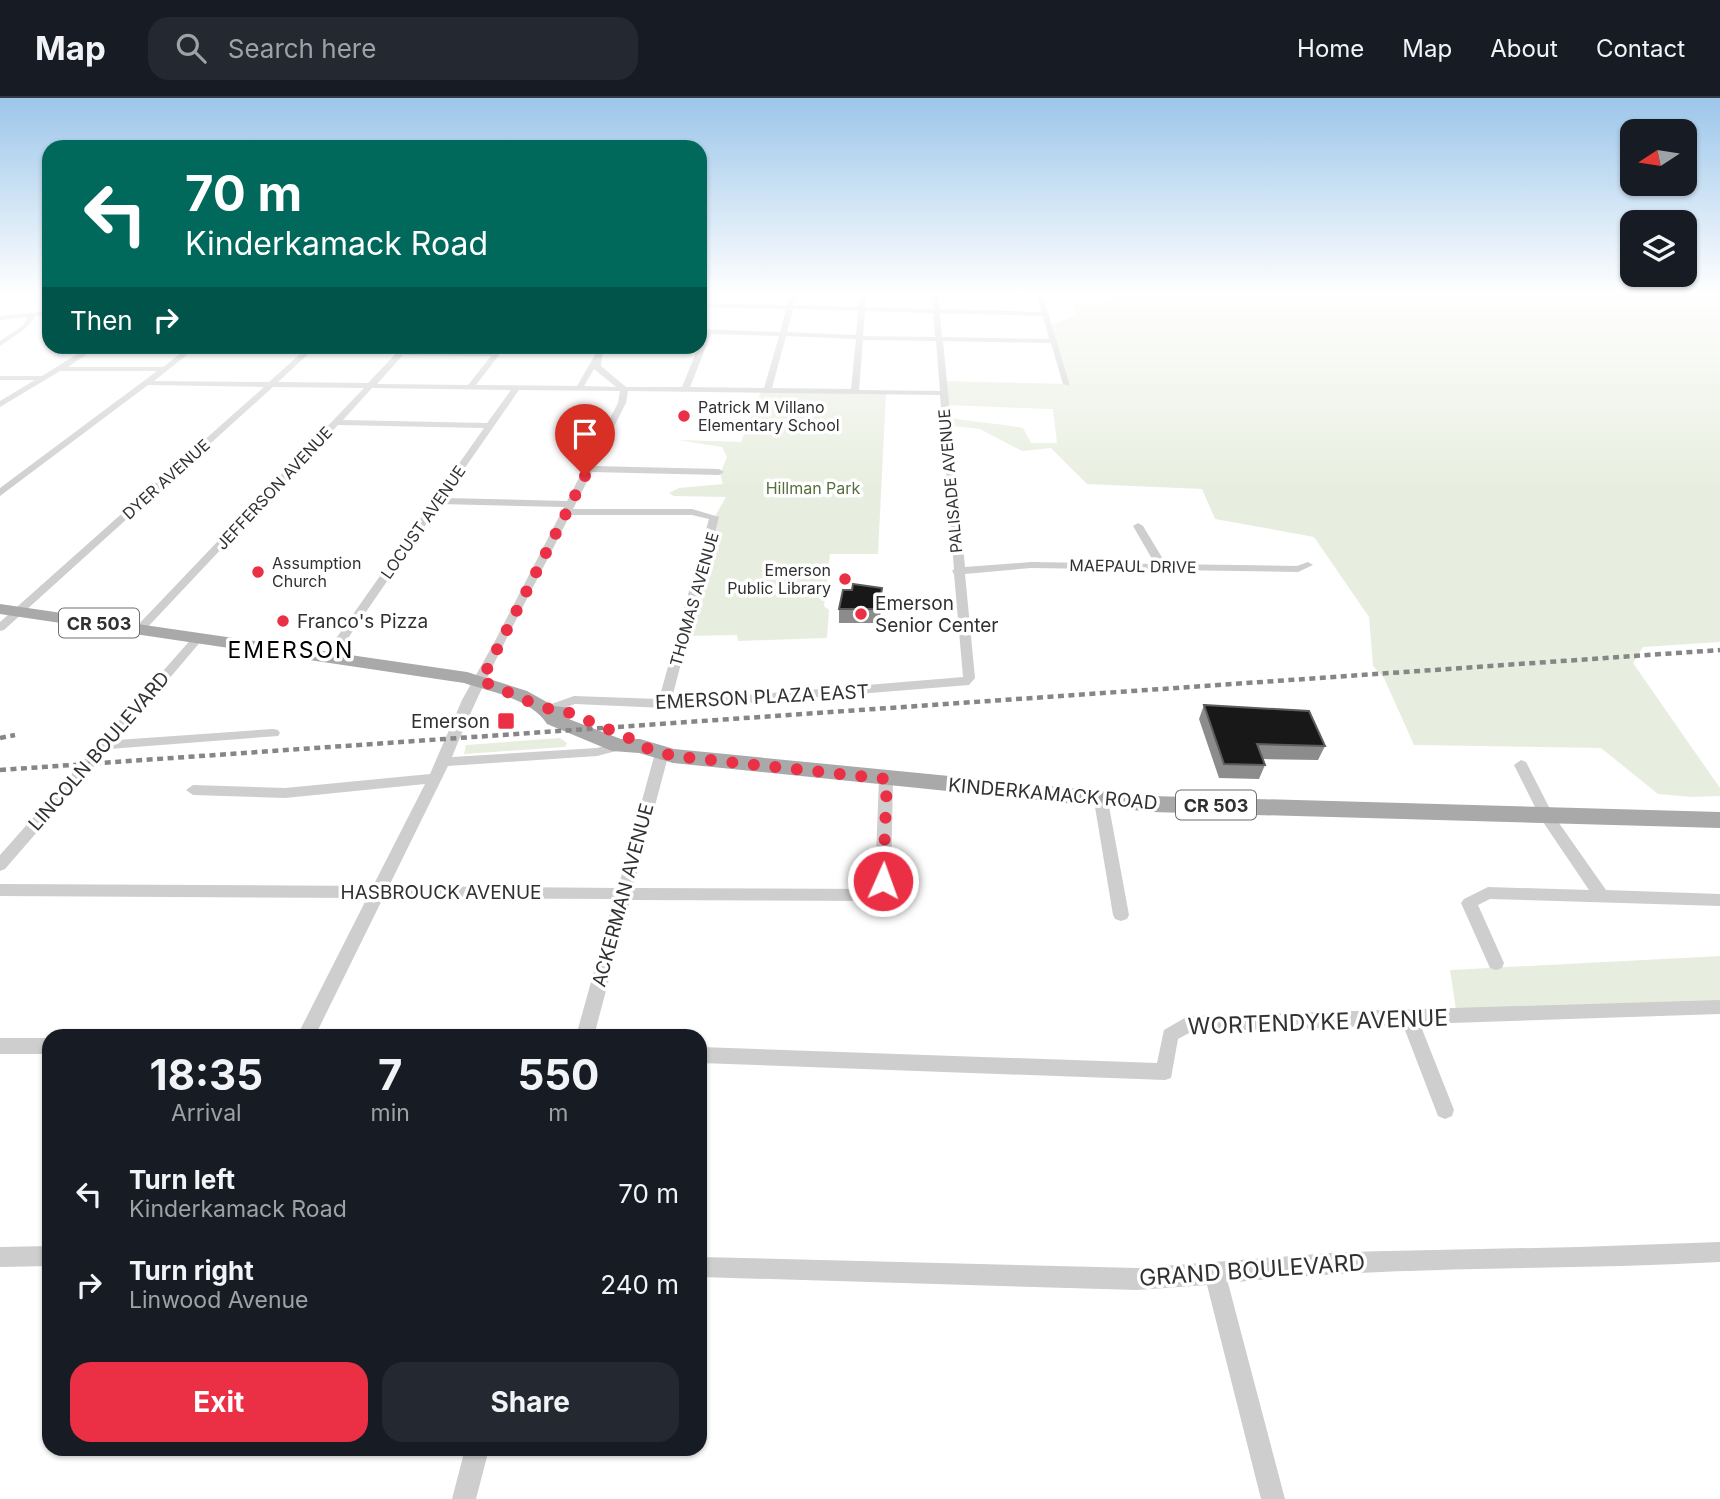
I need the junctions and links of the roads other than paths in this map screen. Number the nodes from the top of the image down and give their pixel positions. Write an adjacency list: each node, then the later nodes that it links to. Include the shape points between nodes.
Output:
1 (76, 358): 13 (street)
2 (179, 358): 14 (street)
3 (300, 358): 19 (street, DYER AVENUE)
4 (396, 358): 20 (street, JEFFERSON AVENUE)
5 (493, 358): 21 (street)
6 (597, 358): 23 (street)
7 (598, 358): 24 (street, via 597,367)
8 (695, 358): 25 (street)
9 (776, 358): 26 (street)
10 (858, 358): 27 (street)
11 (940, 358): 28 (street, PALISADE AVENUE)
12 (1059, 358): 18 (street)
13 (59, 369): 14 (street); 16 (street)
14 (166, 369): 17 (street)
15 (0, 378): 16 (street)
16 (44, 379): 29 (street)
17 (147, 383): 19 (street); 34 (street)
18 (1067, 384)
19 (270, 385): 20 (street); 42 (street, DYER AVENUE)
20 (371, 386): 21 (street); 30 (street, JEFFERSON AVENUE)
21 (470, 387): 22 (street)
22 (517, 387): 23 (street); 31 (street, LOCUST AVENUE)
23 (580, 387): 24 (street)
24 (623, 388): 25 (street); 32 (street, via 622,404)
25 (685, 390): 26 (street)
26 (767, 391): 27 (street)
27 (855, 392): 28 (street)
28 (943, 393): 40 (street, PALISADE AVENUE)
29 (0, 405)
30 (337, 422): 31 (street); 44 (street, JEFFERSON AVENUE)
31 (490, 426): 35 (street, LOCUST AVENUE)
32 (589, 469): 33 (street); 36 (street)
33 (719, 472)
34 (0, 493)
35 (438, 501): 36 (street); 46 (street, LOCUST AVENUE)
36 (567, 508): 48 (street); 49 (street, THOMAS AVENUE, via 692,512 710,514 716,520)
37 (1138, 526): 39 (street)
38 (1308, 565): 39 (street, MAEPAUL DRIVE, via 1298,569)
39 (1162, 566): 40 (street, MAEPAUL DRIVE, via 1022,565)
40 (957, 571): 47 (street, PALISADE AVENUE)
41 (0, 609): 42 (main road, KINDERKAMACK ROAD / CR 503)
42 (19, 612): 43 (street, DYER AVENUE); 44 (main road, KINDERKAMACK ROAD / CR 503)
43 (0, 628)
44 (140, 629): 45 (main road, KINDERKAMACK ROAD / CR 503)
45 (198, 638): 46 (main road, KINDERKAMACK ROAD / CR 503); 52 (street, LINCOLN BOULEVARD)
46 (329, 657): 48 (main road, KINDERKAMACK ROAD / CR 503)
47 (968, 669): 49 (street, EMERSON PLAZA EAST, via 969,678 960,684)
48 (481, 681): 50 (main road, KINDERKAMACK ROAD / CR 503); 56 (street, via 468,700)
49 (664, 704): 50 (street, EMERSON PLAZA EAST, via 574,700)
50 (549, 711): 53 (main road, KINDERKAMACK ROAD / CR 503, via 565,711); 54 (main road, KINDERKAMACK ROAD / CR 503, via 554,720)
51 (273, 733): 52 (street)
52 (104, 745): 64 (street, LINCOLN BOULEVARD)
53 (640, 746): 54 (main road, KINDERKAMACK ROAD / CR 503); 55 (main road, KINDERKAMACK ROAD / CR 503)
54 (618, 747): 56 (street)
55 (662, 753): 59 (main road, KINDERKAMACK ROAD / CR 503); 67 (street, ACKERMAN AVENUE)
56 (443, 762): 58 (street)
57 (1521, 765): 62 (street)
58 (435, 778): 60 (street, via 285,793); 66 (street)
59 (887, 779): 61 (main road, KINDERKAMACK ROAD / CR 503); 67 (street, HASBROUCK AVENUE, via 883,888)
60 (193, 790)
61 (1101, 801): 62 (main road, KINDERKAMACK ROAD / CR 503); 70 (street)
62 (1546, 815): 63 (main road, KINDERKAMACK ROAD / CR 503); 68 (street)
63 (1720, 820)
64 (0, 865)
65 (0, 890): 66 (street, HASBROUCK AVENUE)
66 (379, 892): 67 (street, HASBROUCK AVENUE); 74 (street)
67 (624, 893): 75 (street, ACKERMAN AVENUE)
68 (1602, 896): 69 (street); 71 (street, via 1488,893 1472,899 1469,903)
69 (1720, 900)
70 (1121, 915)
71 (1496, 963)
72 (1720, 1007): 73 (street, WORTENDYKE AVENUE)
73 (1409, 1018): 78 (street, WORTENDYKE AVENUE, via 1188,1024 1170,1035 1165,1072); 79 (street)
74 (310, 1029)
75 (587, 1029)
76 (0, 1046): 77 (street)
77 (42, 1046)
78 (707, 1055)
79 (1445, 1110)
80 (1720, 1252): 84 (street, GRAND BOULEVARD, via 1630,1258 1340,1262)
81 (42, 1256): 82 (street)
82 (0, 1257)
83 (707, 1267): 84 (street, GRAND BOULEVARD, via 1137,1279)
84 (1217, 1276): 87 (street)
85 (475, 1456): 86 (street)
86 (464, 1499)
87 (1273, 1499)

